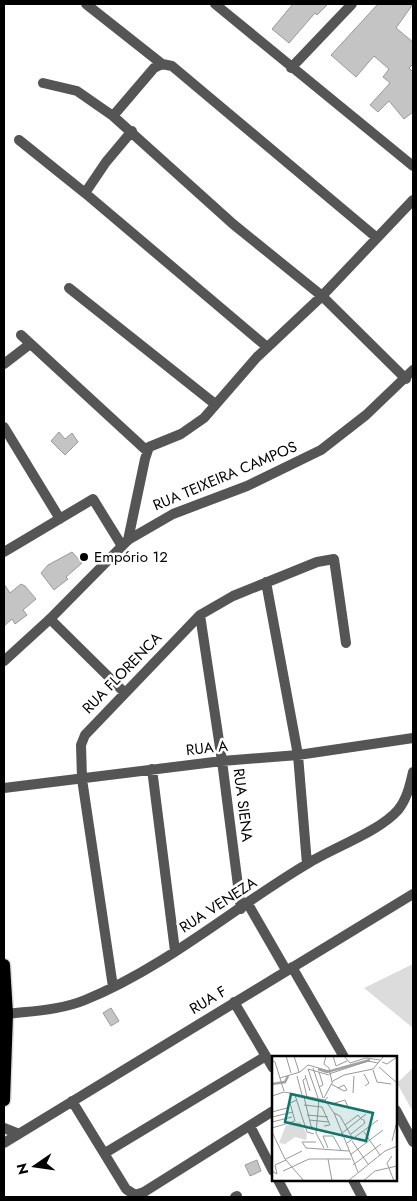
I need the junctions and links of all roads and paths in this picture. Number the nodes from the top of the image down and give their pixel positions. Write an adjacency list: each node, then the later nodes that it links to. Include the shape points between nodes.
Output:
1 (86, 4): 4 (street)
2 (215, 4): 5 (street)
3 (352, 4): 5 (street)
4 (162, 64): 7 (street, via 146,75); 13 (street, via 172,66)
5 (292, 68): 10 (street)
6 (43, 83): 7 (street, via 77,91)
7 (113, 116): 8 (street)
8 (132, 132): 11 (street); 15 (street, via 233,224)
9 (19, 140): 11 (street)
10 (413, 166)
11 (85, 193): 18 (street)
12 (413, 200): 13 (street)
13 (378, 238): 15 (street)
14 (69, 288): 22 (street)
15 (322, 296): 18 (street); 21 (street)
16 (21, 335): 17 (street)
17 (30, 344): 19 (street); 24 (street)
18 (267, 347): 22 (street)
19 (4, 364)
20 (413, 370): 21 (street, RUA TEIXEIRA CAMPOS)
21 (406, 379): 26 (street, RUA TEIXEIRA CAMPOS, via 321,450 247,486 173,514)
22 (215, 404): 24 (street, via 193,427 154,444)
23 (4, 428): 25 (street)
24 (146, 451): 26 (street)
25 (60, 519): 26 (street, via 93,499); 27 (street)
26 (125, 543): 30 (street, RUA TEIXEIRA CAMPOS)
27 (4, 552)
28 (266, 582): 29 (street, RUA FLORENCA, via 233,596); 31 (street, RUA FLORENCA, via 317,562 334,559); 35 (street)
29 (200, 616): 33 (street, RUA FLORENCA); 36 (street, RUA SIENA)
30 (50, 620): 32 (street, RUA TEIXEIRA CAMPOS); 33 (street)
31 (346, 643)
32 (5, 658)
33 (124, 692): 39 (street, RUA FLORENCA, via 85,735 81,745)
34 (413, 738): 35 (street, RUA A)
35 (298, 755): 36 (street, RUA A); 41 (street)
36 (222, 761): 37 (street, RUA A); 43 (street, RUA SIENA)
37 (152, 769): 39 (street, RUA A); 44 (street)
38 (413, 772): 41 (street, RUA VENEZA, via 406,798 398,810 384,822)
39 (82, 779): 40 (street, RUA A); 47 (street, RUA FLORENCA)
40 (4, 788)
41 (307, 864): 43 (street, RUA VENEZA)
42 (413, 894): 46 (street, RUA F)
43 (244, 906): 44 (street, RUA VENEZA); 46 (street)
44 (175, 951): 47 (street, RUA VENEZA)
45 (4, 965): 49 (main road)
46 (289, 969): 48 (street, RUA F); 51 (street)
47 (113, 987): 49 (street, RUA VENEZA, via 68,1006)
48 (234, 1002): 50 (street); 54 (street, RUA F)
49 (7, 1014): 53 (main road)
50 (266, 1056): 52 (street); 62 (street)
51 (343, 1056)
52 (272, 1066)
53 (4, 1100)
54 (72, 1101): 59 (street, RUA F); 62 (street)
55 (272, 1112): 57 (street)
56 (397, 1112): 60 (street)
57 (250, 1126): 62 (street, via 135,1195 126,1190); 63 (street)
58 (4, 1128): 59 (street)
59 (19, 1134): 61 (street, RUA F)
60 (413, 1142)
61 (4, 1143)
62 (105, 1153)
63 (272, 1169)
64 (279, 1181): 66 (street)
65 (354, 1181): 67 (street)
66 (287, 1197)
67 (362, 1197)

